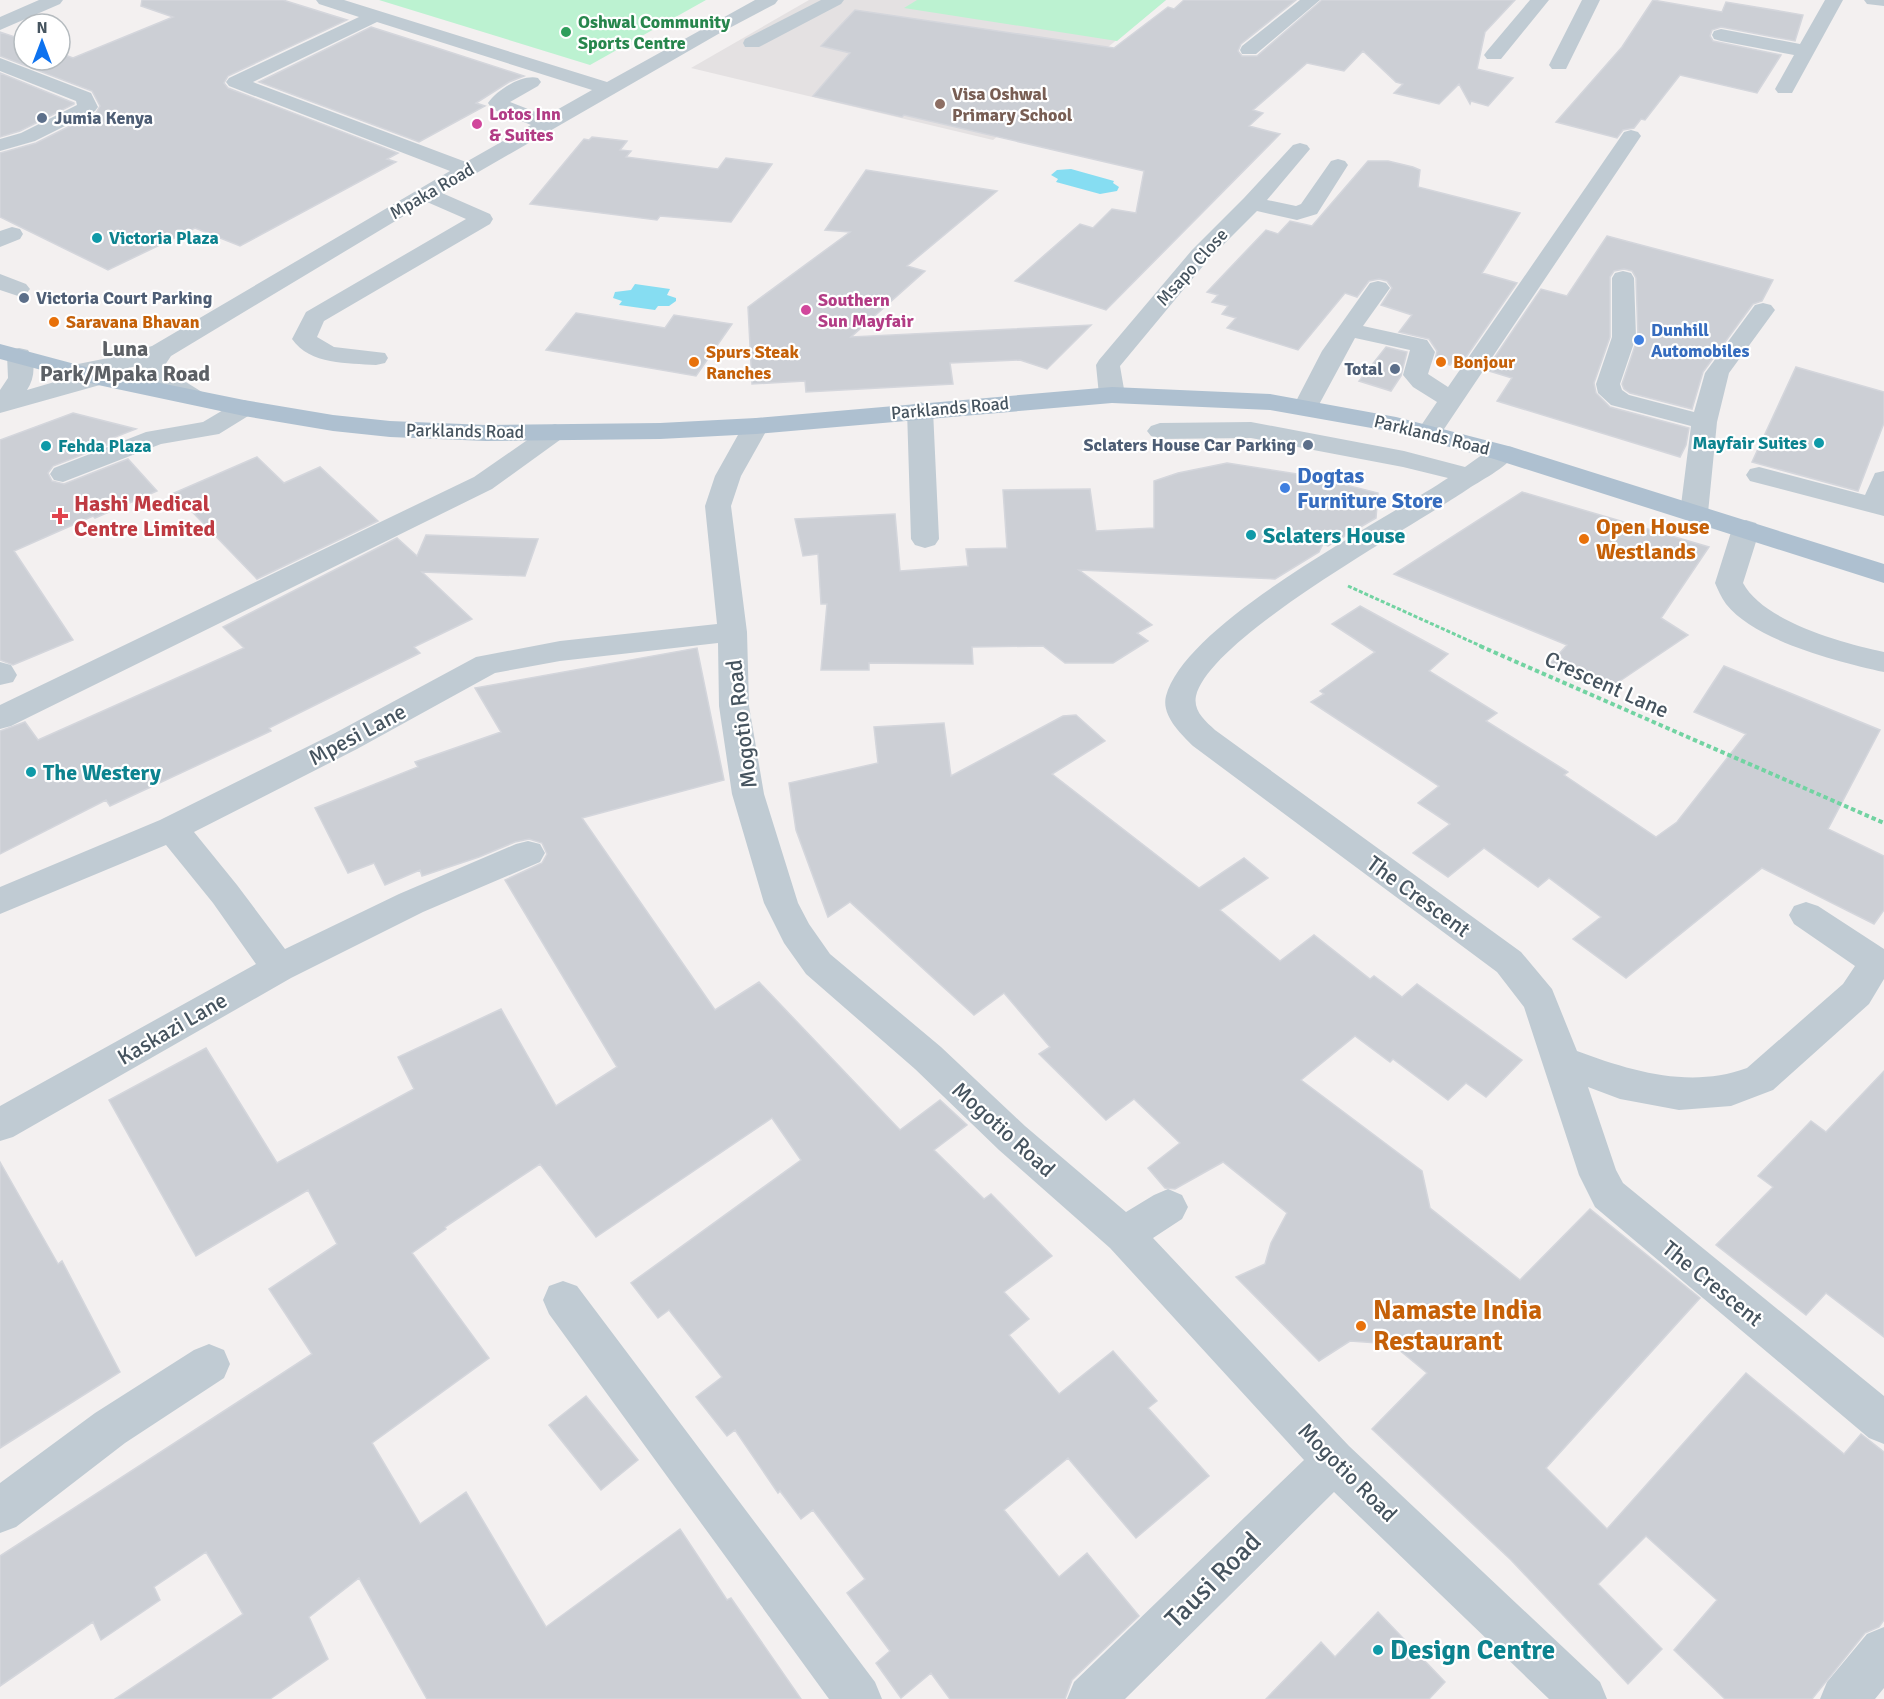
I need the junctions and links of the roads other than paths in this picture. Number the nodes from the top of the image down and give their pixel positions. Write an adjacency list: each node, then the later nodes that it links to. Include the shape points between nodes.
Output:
1 (54, 0): 12 (street)
2 (325, 0): 11 (street)
3 (769, 0): 13 (street, Mpaka Road)
4 (835, 0): 15 (street)
5 (1311, 0): 16 (street)
6 (1540, 0): 19 (street)
7 (1592, 0): 21 (street)
8 (1834, 0): 17 (street)
9 (1873, 0): 10 (street)
10 (1884, 2)
11 (375, 16): 23 (street); 30 (street, via 236,82)
12 (0, 24)
13 (713, 29): 15 (street); 23 (street, Mpaka Road)
14 (1721, 35): 17 (street)
15 (752, 43): 18 (street)
16 (1249, 50)
17 (1805, 51): 24 (street)
18 (771, 53)
19 (1494, 56)
20 (0, 64): 27 (street, via 78,94 88,107 28,137)
21 (1558, 65)
22 (531, 82): 25 (street, via 498,103 524,114)
23 (609, 89): 25 (street, Mpaka Road)
24 (1785, 89)
25 (544, 114): 30 (street, Mpaka Road)
26 (1631, 136): 44 (street)
27 (0, 145)
28 (1300, 149): 32 (street, Msapo Close)
29 (1338, 165): 32 (street, via 1309,209 1297,213)
30 (468, 170): 31 (street, Mpaka Road)
31 (425, 194): 37 (street, Mpaka Road); 39 (street, via 482,219 314,317 304,339 328,354)
32 (1252, 203): 42 (street, Msapo Close, via 1200,255 1108,365)
33 (1623, 278): 49 (street, via 1624,337 1608,384 1610,393 1620,400)
34 (1378, 288): 36 (street)
35 (1763, 310): 49 (street, via 1717,372)
36 (1349, 330): 44 (street, via 1418,345 1423,352 1415,375); 46 (street)
37 (161, 351): 40 (street, Mpaka Road); 43 (street, via 153,365 158,375)
38 (10, 353): 40 (main road, Parklands Road); 45 (street, via 23,377 18,388)
39 (376, 358)
40 (72, 372): 41 (main road, Parklands Road)
41 (98, 378): 43 (main road, Parklands Road); 45 (street)
42 (1112, 395): 46 (main road, Parklands Road); 48 (main road, Parklands Road)
43 (193, 397): 47 (main road, Parklands Road)
44 (1451, 400): 53 (street)
45 (0, 404)
46 (1306, 407): 53 (main road, Parklands Road)
47 (244, 408): 52 (main road, Parklands Road, via 390,429); 55 (street, via 210,429 155,437)
48 (920, 410): 50 (main road, Parklands Road); 62 (street)
49 (1704, 422): 60 (street)
50 (756, 426): 52 (main road, Parklands Road, via 660,432); 64 (street, Mogotio Road, via 728,476 718,506)
51 (1160, 431): 57 (street, via 1251,430 1404,459)
52 (555, 432): 66 (street, via 483,483)
53 (1429, 433): 54 (main road, Parklands Road)
54 (1503, 453): 57 (street, The Crescent); 60 (main road, Parklands Road)
55 (63, 474)
56 (1759, 475): 59 (street)
57 (1470, 476): 72 (street, The Crescent, via 1245,622 1208,654 1186,681 1182,711 1187,722 1204,738 1509,962 1539,999)
58 (1884, 479): 59 (street)
59 (1879, 507)
60 (1694, 513): 61 (main road, Parklands Road)
61 (1746, 529): 63 (main road, Parklands Road); 65 (street, via 1729,583 1738,599 1778,627 1851,656)
62 (925, 539)
63 (1884, 574)
64 (732, 632): 67 (street, Mpesi Lane, via 560,651 487,664); 75 (street, Mogotio Road, via 734,706 748,794 781,903 796,933 818,964)
65 (1884, 662)
66 (0, 718)
67 (172, 829): 69 (street, Mpesi Lane); 71 (street)
68 (528, 853): 71 (street, Kaskazi Lane, via 411,903)
69 (0, 901)
70 (1806, 915): 72 (street, via 1876,962 1856,994 1760,1078 1731,1090 1679,1094 1620,1083)
71 (279, 968): 73 (street, Kaskazi Lane)
72 (1561, 1061): 78 (street, The Crescent, via 1598,1175 1609,1195)
73 (0, 1125)
74 (1167, 1207): 75 (street)
75 (1124, 1236): 79 (street, Mogotio Road)
76 (563, 1300): 82 (street)
77 (209, 1364): 80 (street, via 110,1428)
78 (1884, 1423)
79 (1334, 1461): 83 (street, Tausi Road); 84 (street, Mogotio Road)
80 (0, 1510)
81 (1884, 1651): 85 (street)
82 (858, 1699)
83 (1091, 1699)
84 (1583, 1699)
85 (1844, 1699)

